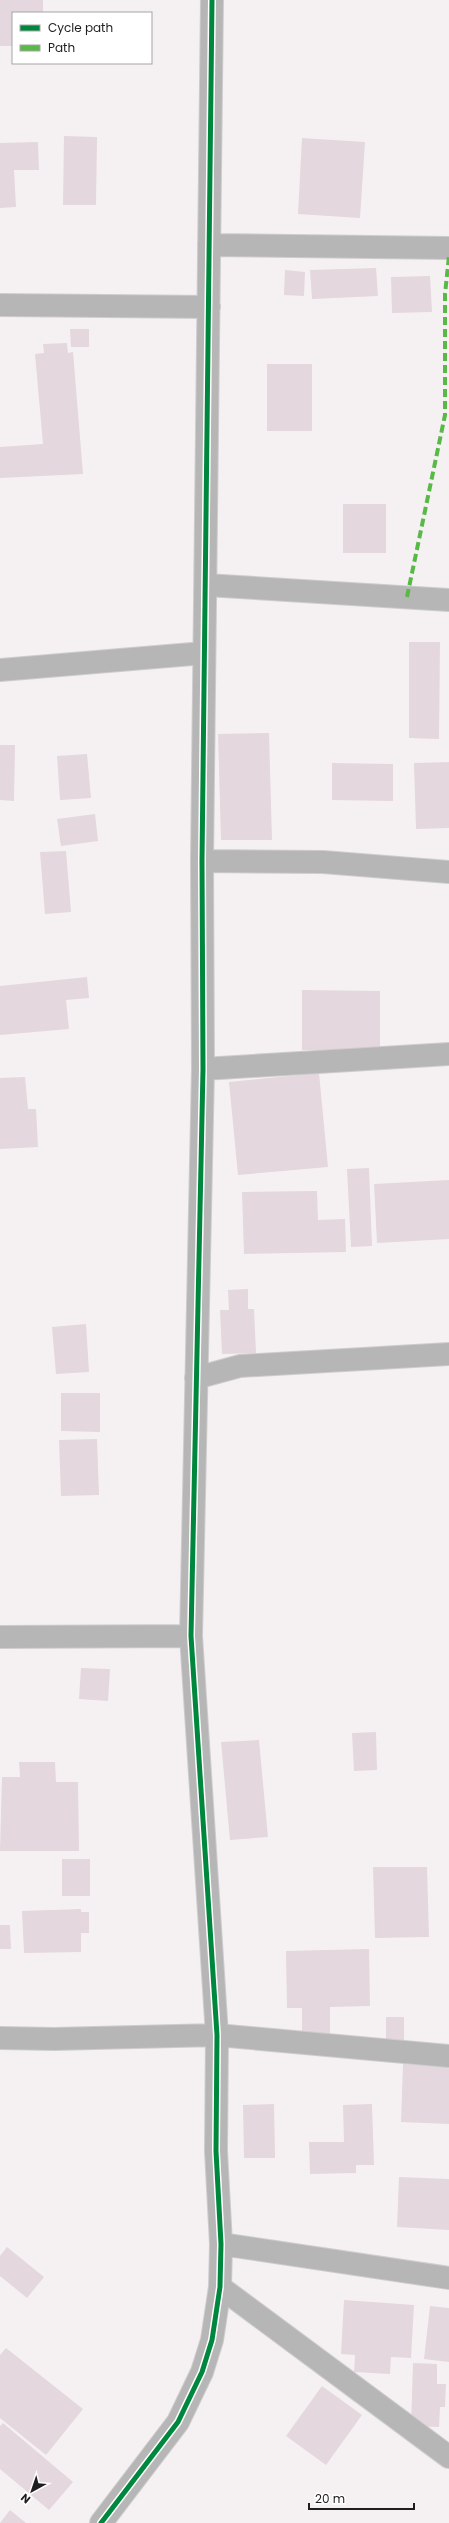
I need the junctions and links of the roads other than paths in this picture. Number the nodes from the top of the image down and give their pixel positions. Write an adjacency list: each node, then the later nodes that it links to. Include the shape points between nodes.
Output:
1 (212, 0): 2 (street)
2 (209, 245): 3 (street); 5 (street)
3 (449, 248)
4 (0, 305): 5 (street)
5 (209, 307): 6 (street)
6 (206, 585): 7 (street); 8 (street)
7 (449, 600)
8 (204, 653): 9 (street); 10 (street)
9 (0, 670)
10 (202, 861): 11 (street, via 323,862); 13 (street)
11 (449, 872)
12 (449, 1054): 13 (street)
13 (203, 1069): 15 (street)
14 (449, 1354): 15 (street, via 240,1366)
15 (196, 1378): 16 (street)
16 (191, 1636): 17 (street); 18 (street)
17 (0, 1637)
18 (217, 2035): 19 (street); 20 (street); 21 (street, via 216,2151)
19 (0, 2038)
20 (449, 2056)
21 (221, 2244): 22 (street); 23 (street)
22 (449, 2278)
23 (220, 2287): 24 (street); 25 (street, via 212,2340 202,2372 178,2422)
24 (449, 2457)
25 (102, 2523)

